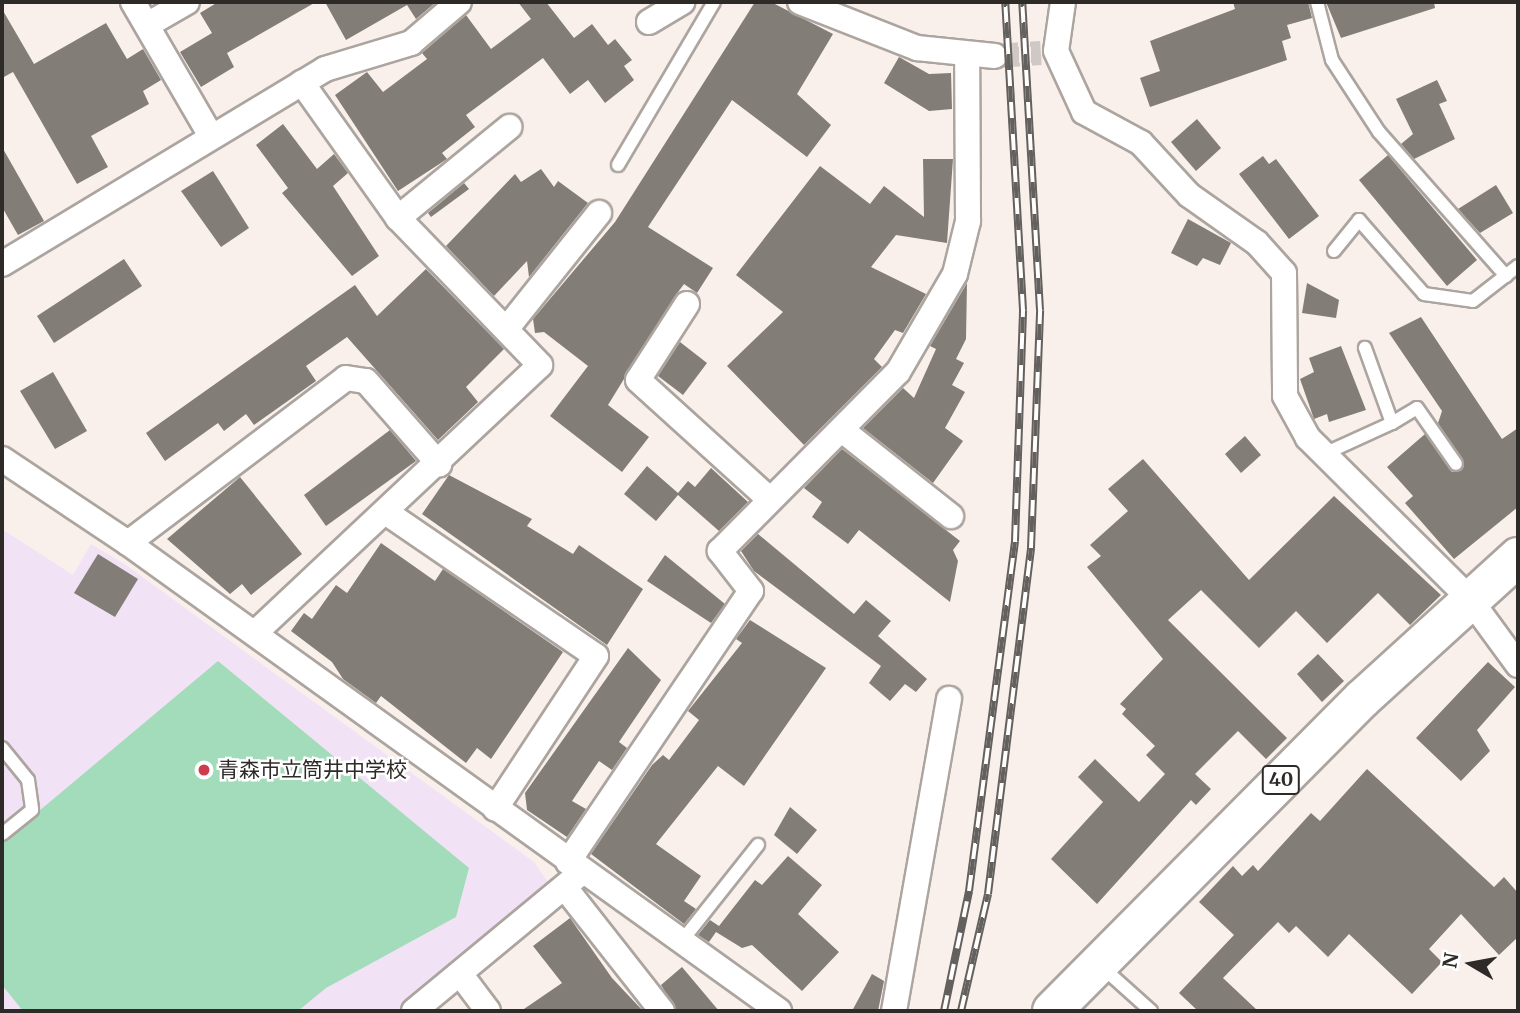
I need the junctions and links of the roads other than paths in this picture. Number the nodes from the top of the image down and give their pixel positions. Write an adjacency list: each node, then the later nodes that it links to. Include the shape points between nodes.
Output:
1 (133, 2): 10 (street)
2 (187, 2): 10 (street)
3 (458, 2): 13 (street, via 398,50 344,60)
4 (682, 2): 9 (street)
5 (714, 2): 16 (lane)
6 (800, 2): 12 (street, via 896,41)
7 (1063, 2): 28 (street, via 1049,52 1084,112 1141,143 1189,195 1274,258 1288,299 1284,396)
8 (1317, 2): 22 (lane, via 1332,60 1379,132)
9 (649, 22)
10 (147, 25): 15 (street)
11 (995, 55): 12 (street)
12 (967, 57): 27 (street, via 968,220 955,274 898,372)
13 (302, 83): 15 (street); 18 (street)
14 (509, 127): 18 (street)
15 (211, 136): 20 (street)
16 (618, 165)
17 (599, 213): 24 (street)
18 (398, 218): 24 (street)
19 (1334, 251): 22 (lane, via 1359,220 1424,294 1473,300)
20 (2, 264)
21 (1518, 267): 22 (lane)
22 (1506, 276)
23 (687, 304): 32 (street, via 638,380)
24 (508, 327): 30 (street, via 540,365)
25 (1365, 348): 26 (lane)
26 (1392, 423): 28 (lane); 31 (lane, via 1418,408)
27 (842, 430): 32 (street); 34 (street)
28 (1324, 454): 37 (street)
29 (2, 459): 35 (street)
30 (439, 464): 33 (street); 35 (street, via 366,381 345,378)
31 (1456, 464)
32 (767, 498): 45 (street, via 720,551 751,591)
33 (387, 513): 38 (street); 42 (street, via 596,656)
34 (951, 516)
35 (128, 543): 38 (street)
36 (1518, 557): 37 (main road, 40)
37 (1469, 598): 39 (street); 47 (main road, 40)
38 (255, 633): 42 (street)
39 (1518, 665)
40 (949, 699): 53 (street)
41 (2, 748): 43 (lane, via 28,780 32,810)
42 (495, 809): 45 (street)
43 (2, 834)
44 (758, 845): 46 (lane)
45 (572, 874): 46 (street); 48 (street); 51 (street)
46 (681, 942): 52 (street)
47 (1098, 963): 54 (main road, 40); 55 (lane)
48 (461, 975): 49 (street); 50 (street)
49 (414, 1011)
50 (488, 1011)
51 (662, 1011)
52 (779, 1011)
53 (894, 1011)
54 (1052, 1011)
55 (1151, 1011)

